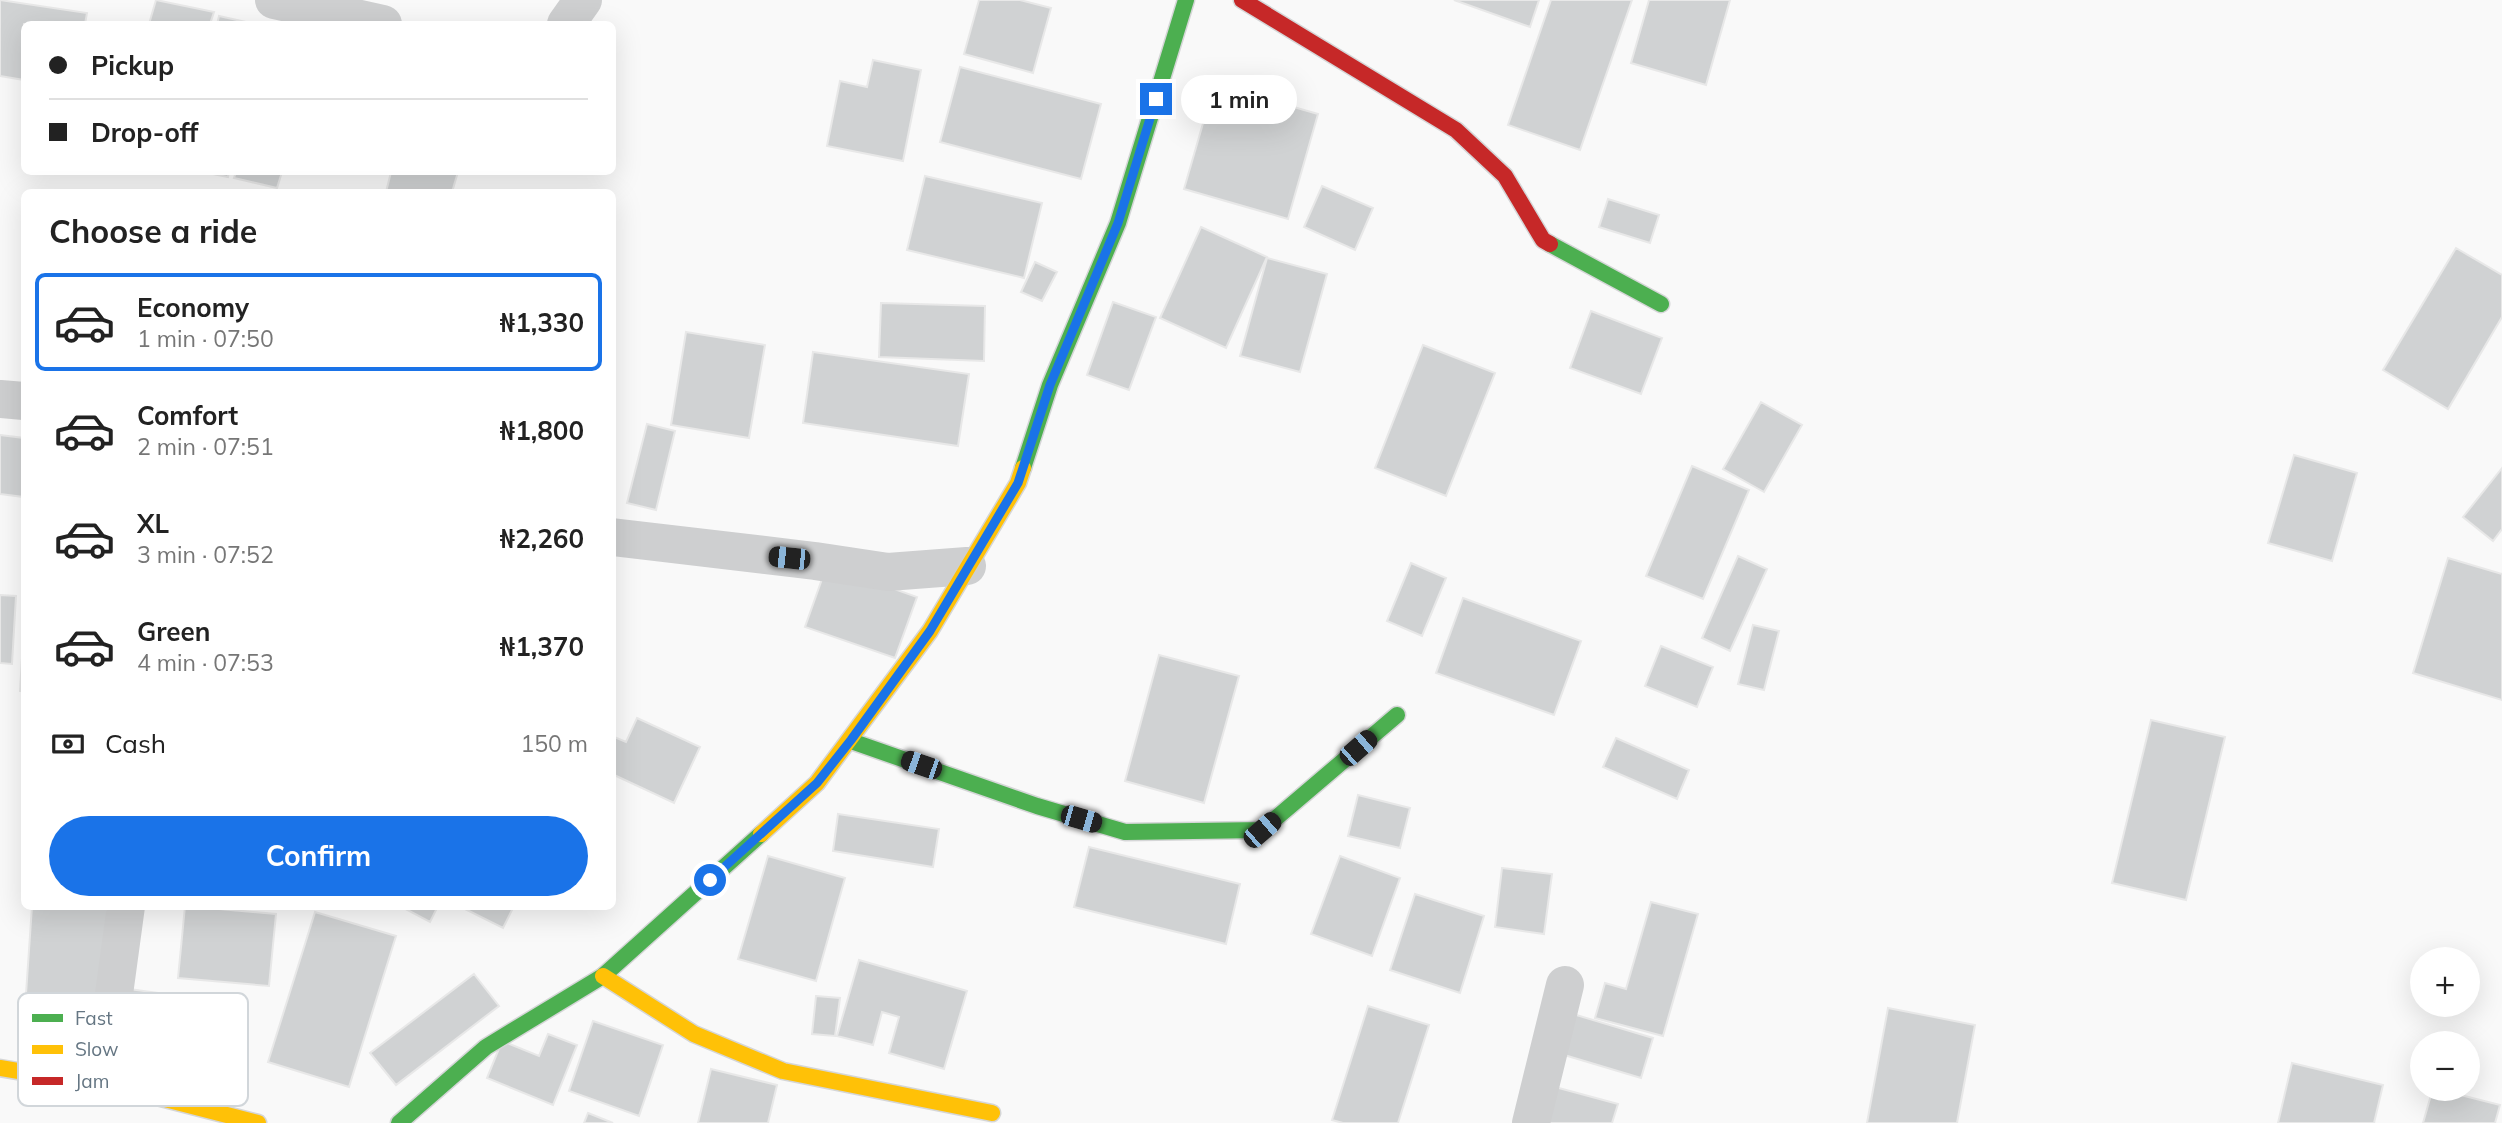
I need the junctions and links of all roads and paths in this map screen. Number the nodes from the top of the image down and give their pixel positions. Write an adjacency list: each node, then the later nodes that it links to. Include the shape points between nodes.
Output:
1 (274, 0): 5 (street)
2 (583, 0): 6 (street)
3 (1186, 0): 11 (street, via 1118,223 1050,385 1018,483)
4 (1242, 0): 7 (street, via 1455,130 1505,176 1544,240)
5 (369, 21)
6 (568, 21)
7 (1661, 304)
8 (0, 398): 9 (street)
9 (21, 401)
10 (616, 537): 11 (street, via 888,572)
11 (967, 566): 13 (street, via 930,631)
12 (1396, 715): 13 (street, via 1262,830 1125,832)
13 (851, 740): 15 (street, via 817,783)
14 (125, 910): 17 (street)
15 (603, 976): 21 (street, via 694,1034 783,1072); 24 (street, via 486,1047)
16 (1565, 985): 25 (street)
17 (114, 993)
18 (0, 1068): 19 (street)
19 (18, 1070)
20 (180, 1106): 22 (street)
21 (992, 1113)
22 (213, 1116): 23 (street)
23 (258, 1123)
24 (399, 1123)
25 (1531, 1123)

